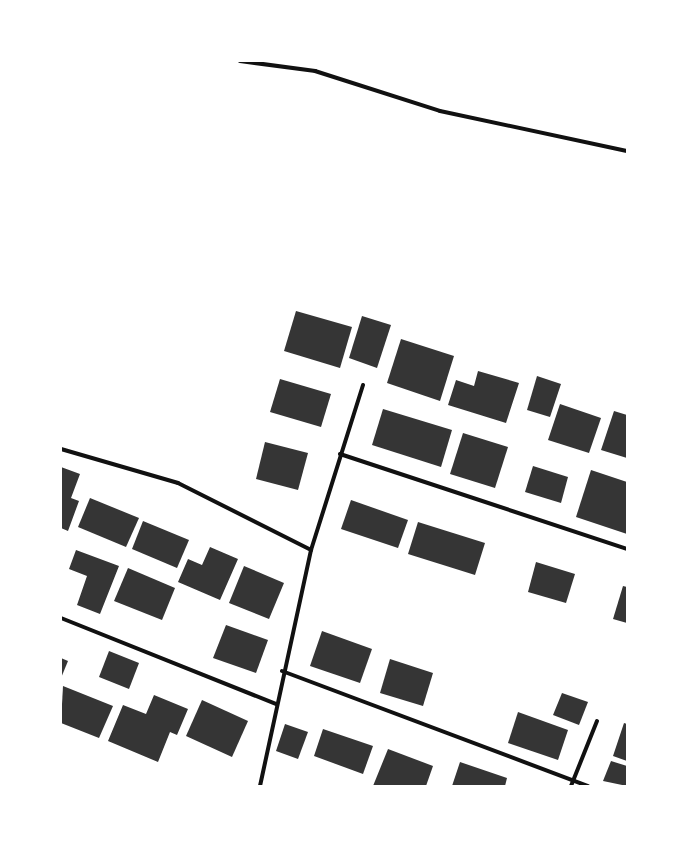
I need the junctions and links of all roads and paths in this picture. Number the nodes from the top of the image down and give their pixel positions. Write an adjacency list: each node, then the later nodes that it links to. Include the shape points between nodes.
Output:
1 (240, 61): 2 (lane, via 315,71 440,110)
2 (627, 152)
3 (363, 386): 5 (lane)
4 (61, 449): 7 (lane, via 178,483)
5 (340, 454): 6 (lane); 7 (lane)
6 (627, 549)
7 (310, 550): 9 (lane)
8 (61, 618): 10 (lane)
9 (282, 671): 10 (lane); 12 (lane)
10 (276, 704): 13 (lane)
11 (597, 721): 12 (lane)
12 (573, 780): 14 (lane); 15 (lane)
13 (260, 786)
14 (571, 786)
15 (588, 786)

